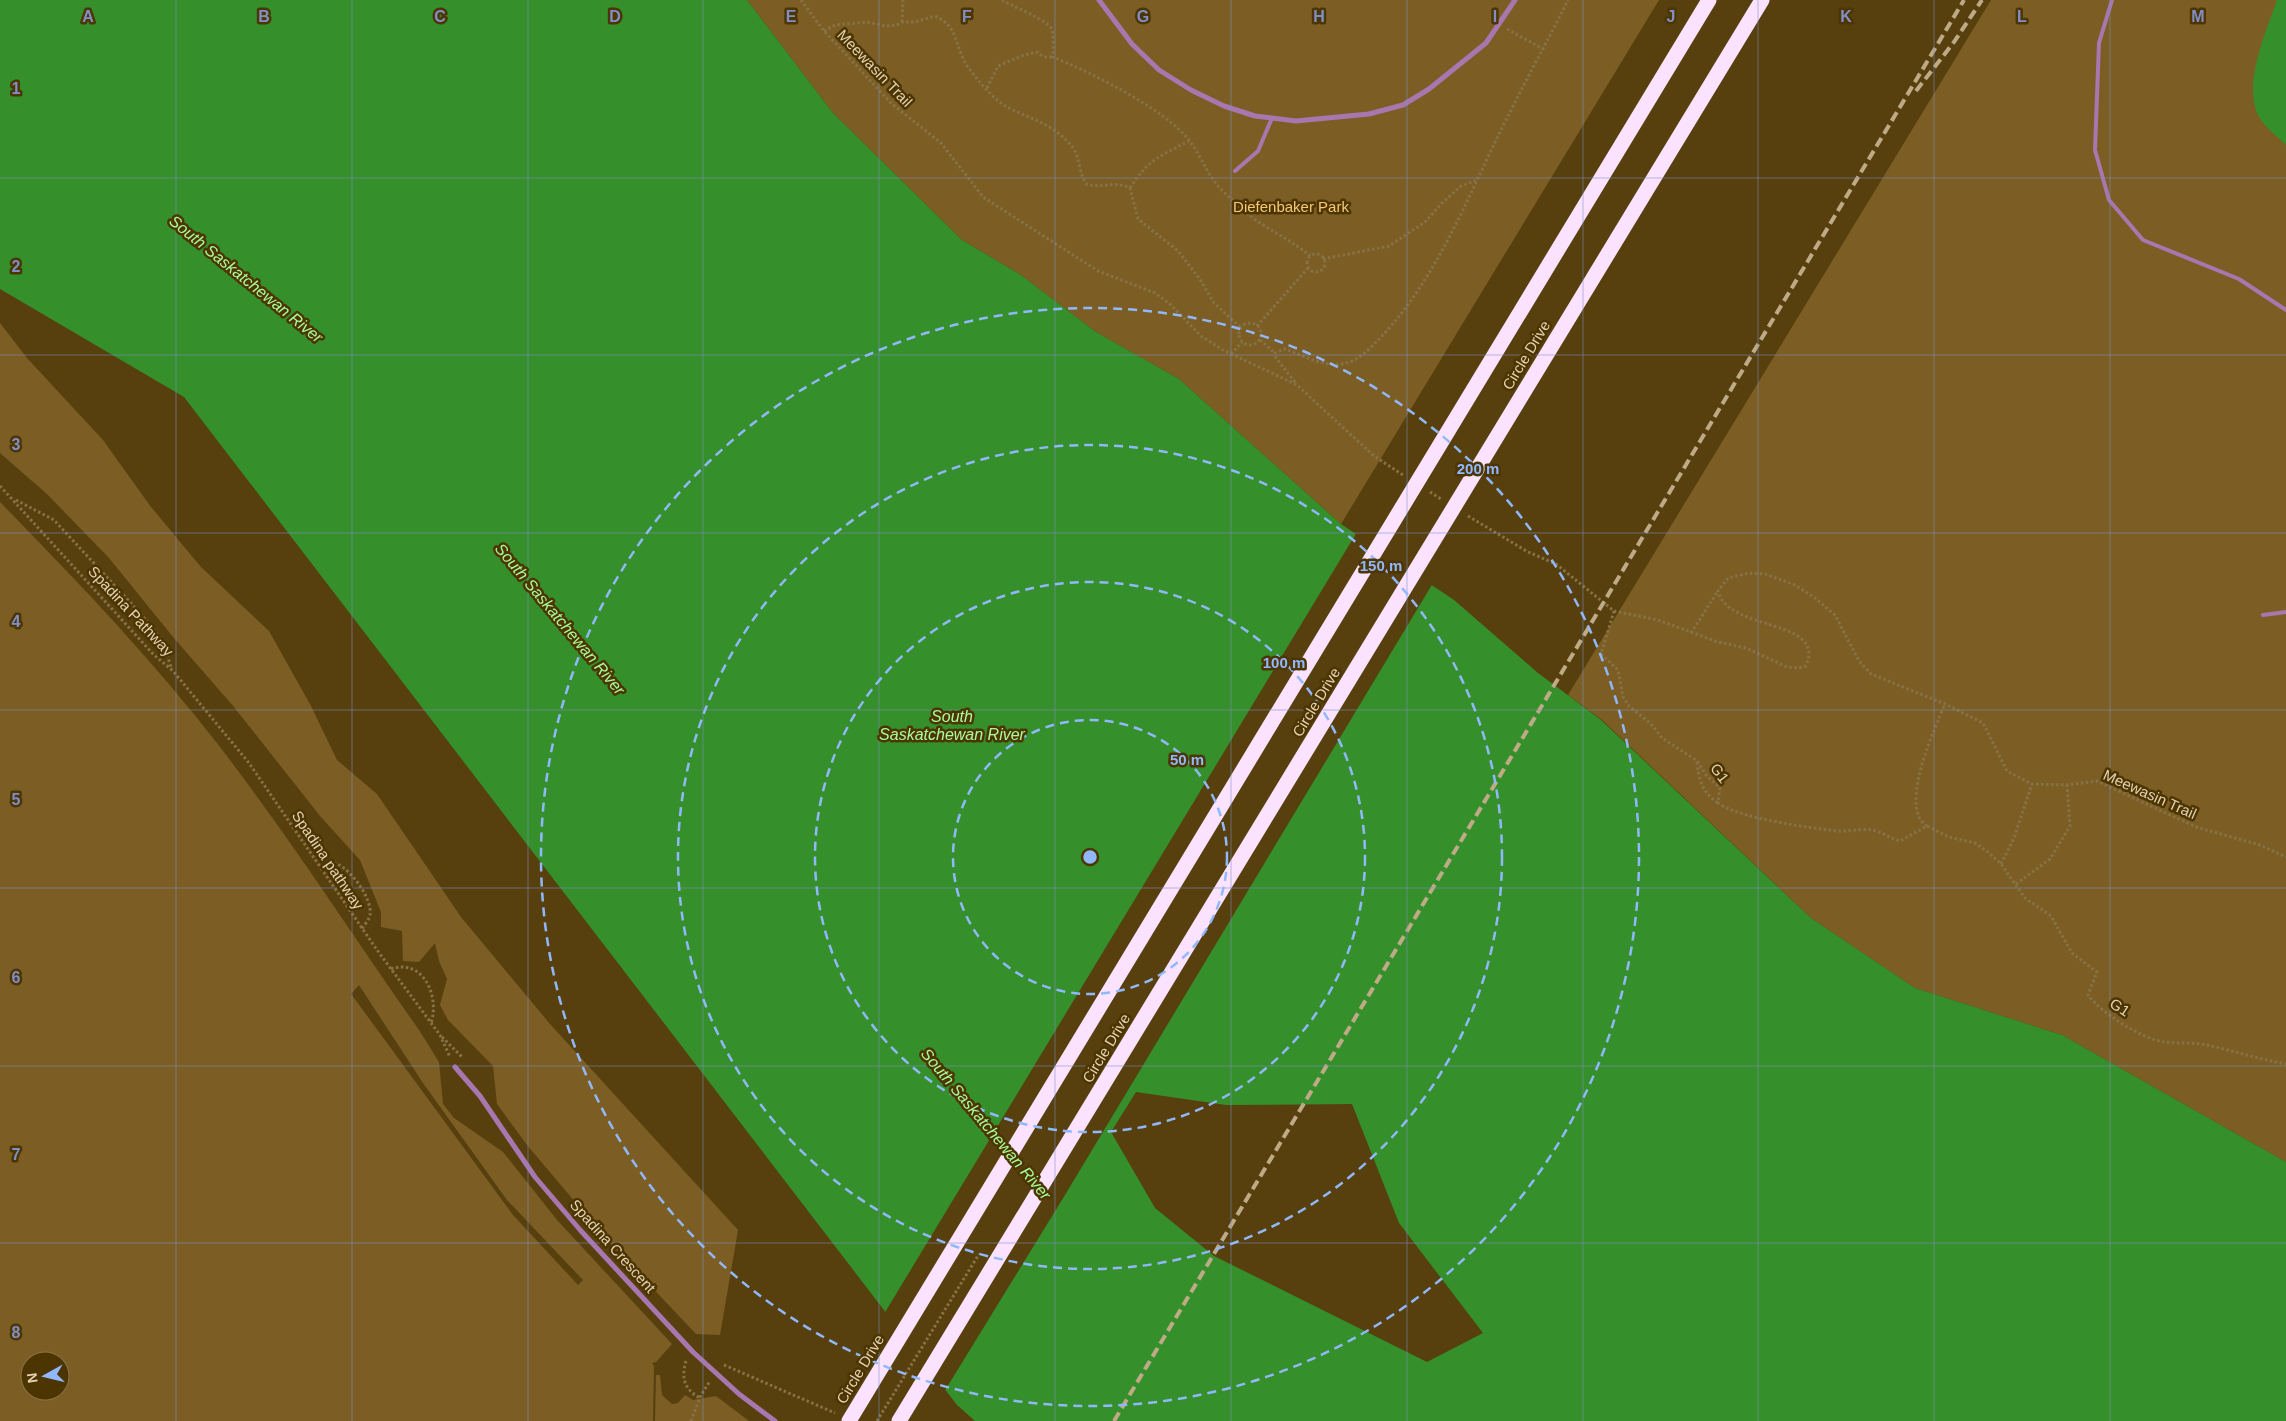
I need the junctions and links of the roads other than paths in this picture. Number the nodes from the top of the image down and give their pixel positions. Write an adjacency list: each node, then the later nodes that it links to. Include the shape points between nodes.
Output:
1 (1099, 0): 6 (street, via 1132,44 1159,70 1224,106)
2 (1516, 0): 6 (street, via 1486,44 1429,90 1403,104 1369,114 1296,121)
3 (1710, 0): 12 (highway, Circle Drive)
4 (1762, 0): 14 (highway, Circle Drive)
5 (2112, 0): 8 (lane, via 2099,43 2095,150 2109,200 2143,240 2239,279)
6 (1272, 118): 7 (lane, via 1258,151)
7 (1235, 171)
8 (2286, 310)
9 (2286, 612): 10 (lane)
10 (2263, 615)
11 (454, 1068): 13 (street, Spadina Crescent, via 480,1096 535,1177 581,1231 693,1352)
12 (846, 1419)
13 (775, 1421)
14 (899, 1421)

